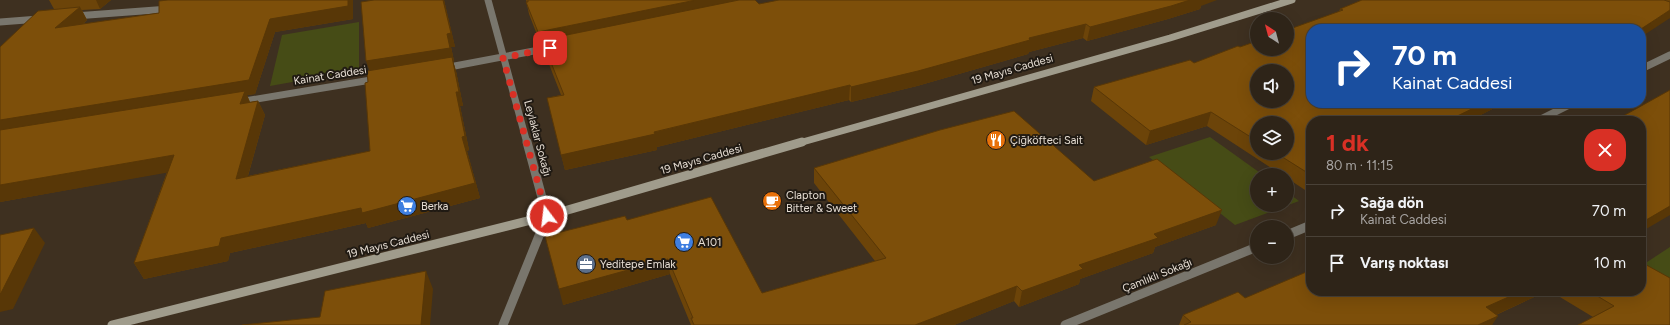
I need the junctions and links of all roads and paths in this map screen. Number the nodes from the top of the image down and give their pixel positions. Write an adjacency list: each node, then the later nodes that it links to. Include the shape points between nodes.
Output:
1 (488, 0): 9 (street, Leylaklar Sokağı)
2 (1292, 0): 16 (street, 19 Mayıs Caddesi, via 1170,38)
3 (175, 8): 4 (street)
4 (72, 16)
5 (48, 18): 6 (street)
6 (0, 22)
7 (565, 45): 9 (street)
8 (1670, 55): 10 (street)
9 (503, 58): 11 (street); 16 (street, Leylaklar Sokağı)
10 (1646, 67)
11 (433, 70)
12 (385, 78): 13 (street, Kainat Caddesi)
13 (228, 103)
14 (1563, 108): 15 (street)
15 (1547, 116)
16 (547, 216): 20 (street, 19 Mayıs Caddesi); 21 (street)
17 (1306, 228): 18 (street)
18 (1294, 232)
19 (1250, 250): 22 (street, Çamlıklı Sokağı)
20 (112, 325)
21 (503, 325)
22 (1065, 325)

